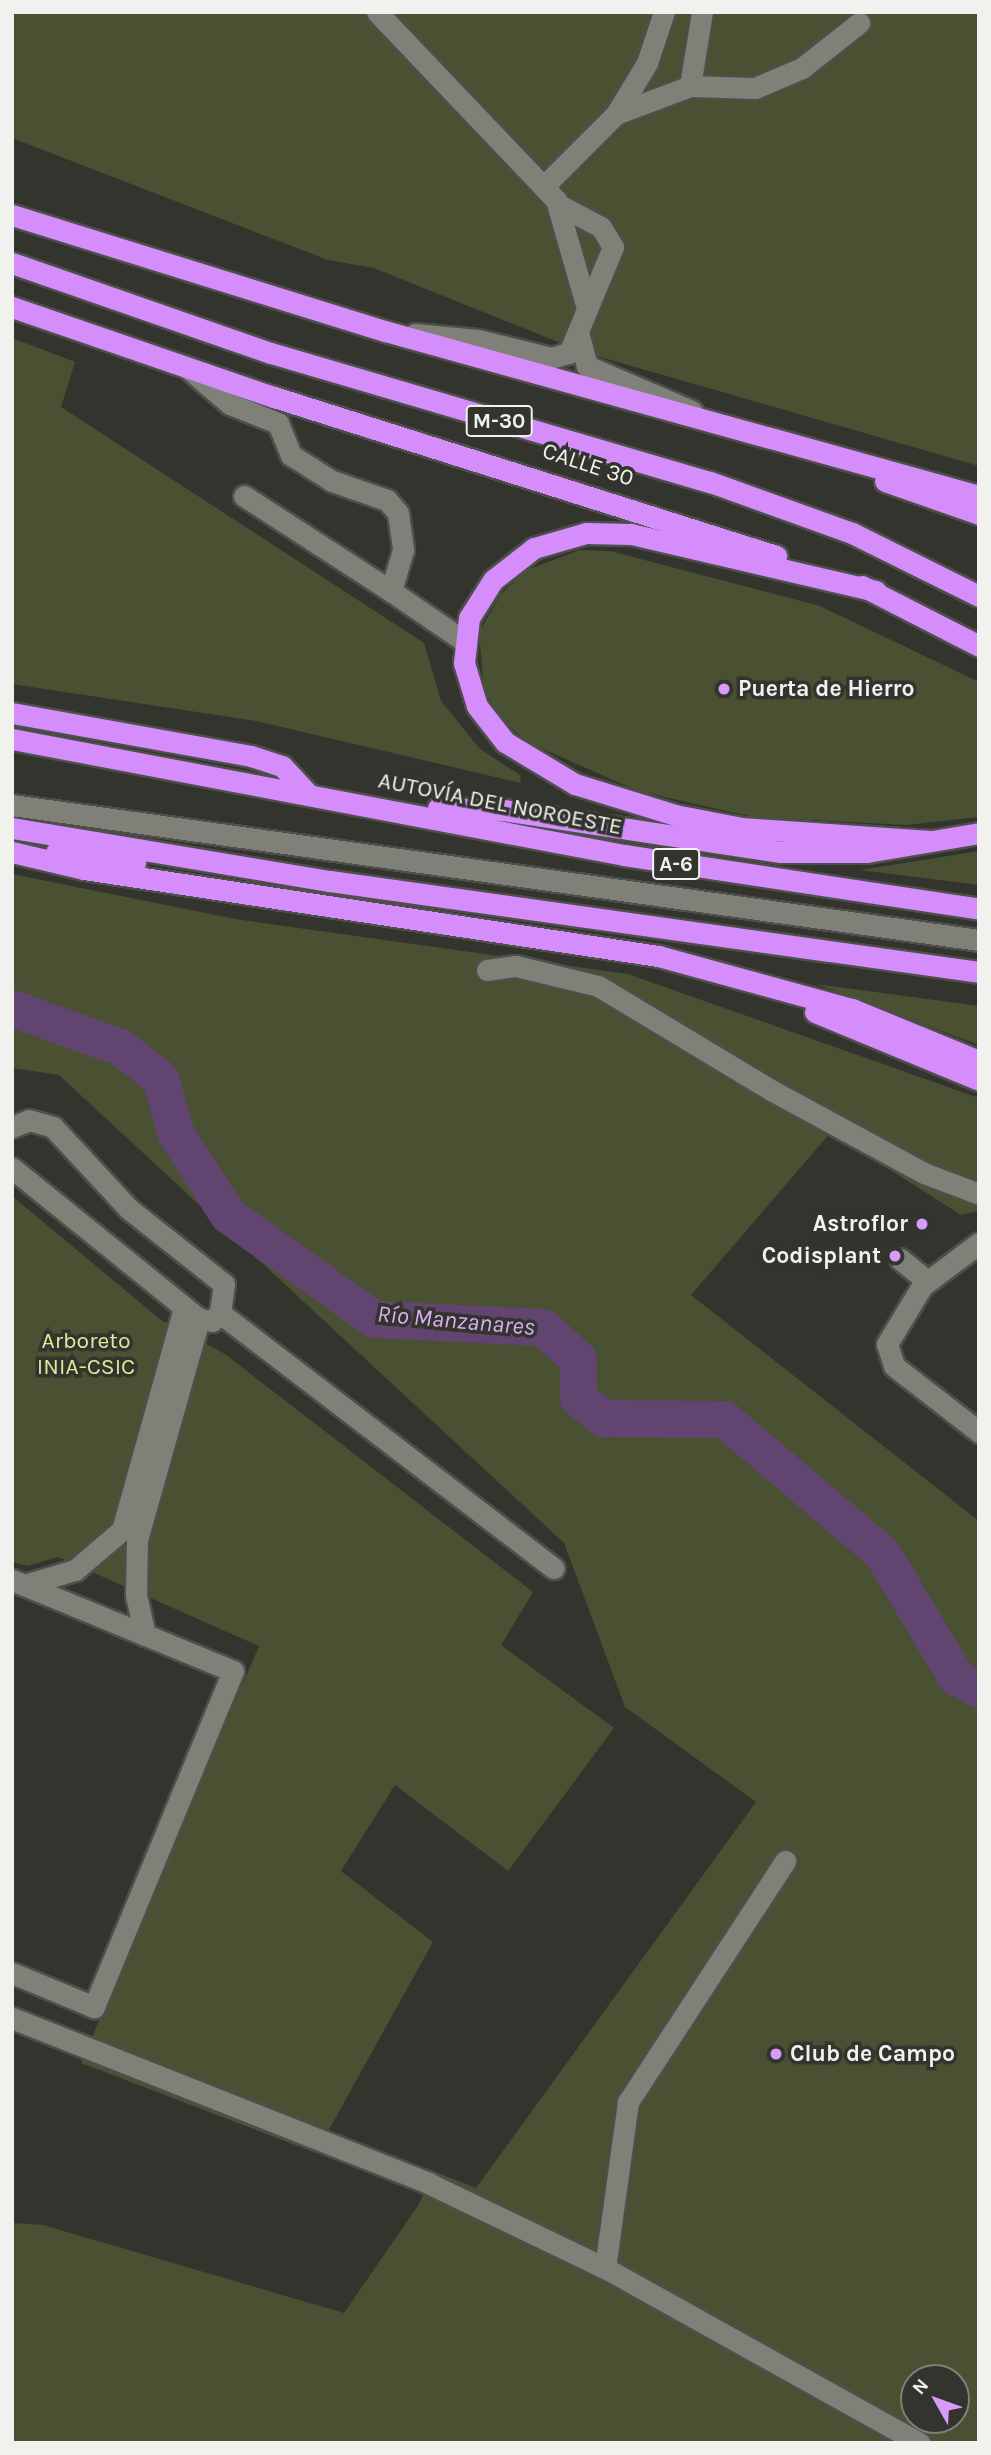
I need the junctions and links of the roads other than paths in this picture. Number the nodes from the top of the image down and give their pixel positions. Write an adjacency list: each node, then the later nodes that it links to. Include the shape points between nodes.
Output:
1 (377, 12): 7 (lane)
2 (664, 12): 6 (lane, via 653,51)
3 (702, 12): 5 (lane)
4 (859, 23): 5 (lane, via 802,68 755,88)
5 (690, 86): 6 (lane)
6 (616, 114): 7 (lane)
7 (544, 187): 8 (lane)
8 (561, 206): 10 (lane); 11 (lane)
9 (12, 215): 15 (highway)
10 (596, 225): 11 (lane); 14 (lane, via 613,247)
11 (571, 239): 14 (lane)
12 (12, 263): 25 (highway, CALLE 30 / M-30, via 271,353 710,482 852,533)
13 (12, 307): 17 (highway, CALLE 30 / M-30)
14 (587, 309): 16 (lane)
15 (385, 331): 16 (lane, via 478,340 551,358 569,353); 18 (highway)
16 (579, 336): 18 (lane, via 592,369 637,383)
17 (189, 369): 23 (lane, via 230,404 278,423 291,455 332,481 387,500 398,513 403,550); 24 (highway, CALLE 30 / M-30, via 673,520)
18 (728, 429): 19 (highway)
19 (782, 445): 21 (highway); 22 (highway)
20 (244, 496): 23 (lane)
21 (979, 496)
22 (979, 514)
23 (391, 591): 26 (lane)
24 (876, 591): 26 (highway, via 631,534 586,534 534,548 513,561 480,598); 27 (highway, CALLE 30 / M-30)
25 (979, 596)
26 (464, 641): 35 (highway, via 469,685 490,725 527,758 575,784 675,815 741,828)
27 (979, 646)
28 (12, 713): 30 (highway, via 251,756 282,766)
29 (22, 740): 30 (highway, AUTOVÍA DEL NOROESTE / A-6)
30 (309, 795): 32 (highway, AUTOVÍA DEL NOROESTE / A-6)
31 (13, 805): 39 (lane)
32 (376, 806): 35 (highway, via 503,810 781,852 867,852); 38 (highway, AUTOVÍA DEL NOROESTE / A-6, via 624,855)
33 (12, 828): 37 (highway)
34 (979, 833): 35 (highway)
35 (931, 841)
36 (12, 851): 37 (highway); 42 (highway, via 84,869 658,956 852,1009)
37 (242, 866): 41 (highway)
38 (979, 909)
39 (979, 940)
40 (487, 970): 45 (lane, via 516,966 598,986 771,1090 924,1173)
41 (979, 971)
42 (977, 1075)
43 (12, 1127): 50 (lane, via 29,1120 53,1127 129,1209 224,1284)
44 (12, 1168): 49 (lane)
45 (979, 1194)
46 (979, 1243): 48 (lane)
47 (900, 1259): 48 (lane)
48 (927, 1282): 51 (lane, via 903,1309 887,1343 894,1366)
49 (192, 1313): 50 (lane, via 212,1321); 53 (lane, via 122,1530 75,1570); 54 (lane, via 137,1540 136,1595)
50 (220, 1313): 52 (lane)
51 (979, 1432)
52 (554, 1567)
53 (18, 1582): 54 (lane)
54 (145, 1635): 56 (lane, via 233,1671 94,2007)
55 (785, 1861): 58 (lane, via 628,2102)
56 (12, 1973)
57 (12, 2018): 58 (lane, via 428,2183)
58 (605, 2268): 59 (lane)
59 (920, 2443)

